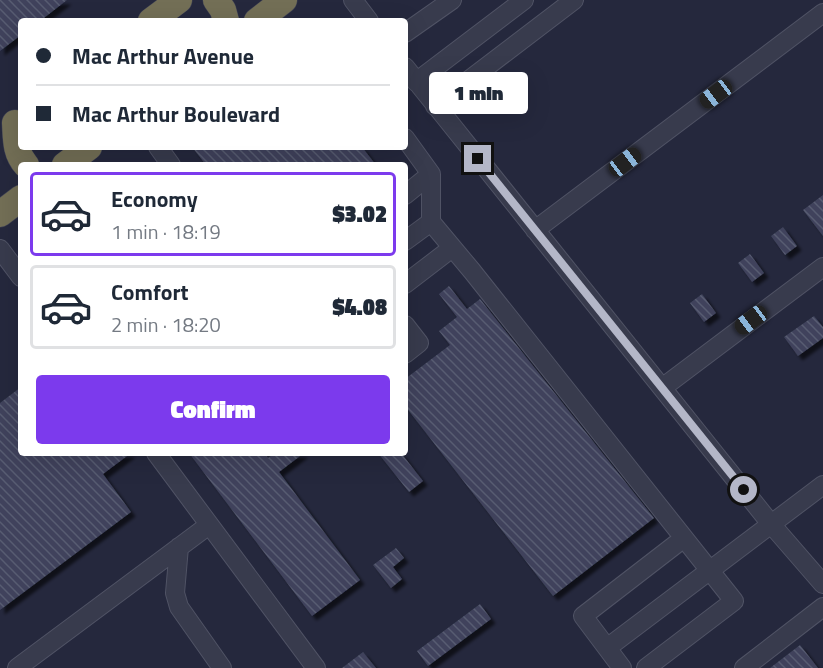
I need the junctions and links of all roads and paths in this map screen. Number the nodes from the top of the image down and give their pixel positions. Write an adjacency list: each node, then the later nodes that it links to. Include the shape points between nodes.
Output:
1 (179, 0): 9 (highway)
2 (216, 0): 10 (highway)
3 (284, 0): 11 (highway)
4 (353, 0): 12 (street)
5 (452, 0): 13 (street)
6 (524, 0): 15 (street)
7 (574, 0): 16 (street)
8 (823, 13): 27 (street)
9 (155, 18)
10 (225, 18)
11 (261, 18)
12 (365, 18)
13 (408, 31)
14 (408, 71): 15 (street)
15 (416, 82): 16 (street)
16 (435, 106): 27 (street)
17 (12, 126): 20 (highway)
18 (408, 142): 22 (street)
19 (85, 150): 21 (highway)
20 (24, 162)
21 (69, 162)
22 (431, 174): 23 (street); 26 (street)
23 (408, 193)
24 (18, 200): 25 (highway)
25 (0, 214)
26 (431, 222): 28 (street); 29 (street)
27 (535, 230): 36 (street)
28 (408, 239)
29 (452, 248): 33 (street); 41 (street)
30 (0, 249): 32 (street)
31 (823, 267): 36 (street)
32 (18, 273)
33 (408, 282)
34 (408, 329): 35 (street, via 419,344)
35 (408, 352)
36 (662, 388): 39 (street)
37 (158, 456): 40 (street)
38 (823, 485): 39 (street)
39 (771, 524): 43 (street); 44 (street)
40 (209, 525): 42 (street); 49 (street)
41 (684, 538): 43 (street); 46 (street, via 583,616)
42 (179, 547): 47 (street); 48 (street, via 175,593 179,607)
43 (710, 569): 46 (street); 51 (street, via 734,601)
44 (823, 584)
45 (823, 607): 52 (street)
46 (607, 648): 50 (street)
47 (17, 668)
48 (222, 668)
49 (316, 668)
50 (622, 668)
51 (646, 668)
52 (744, 668)

